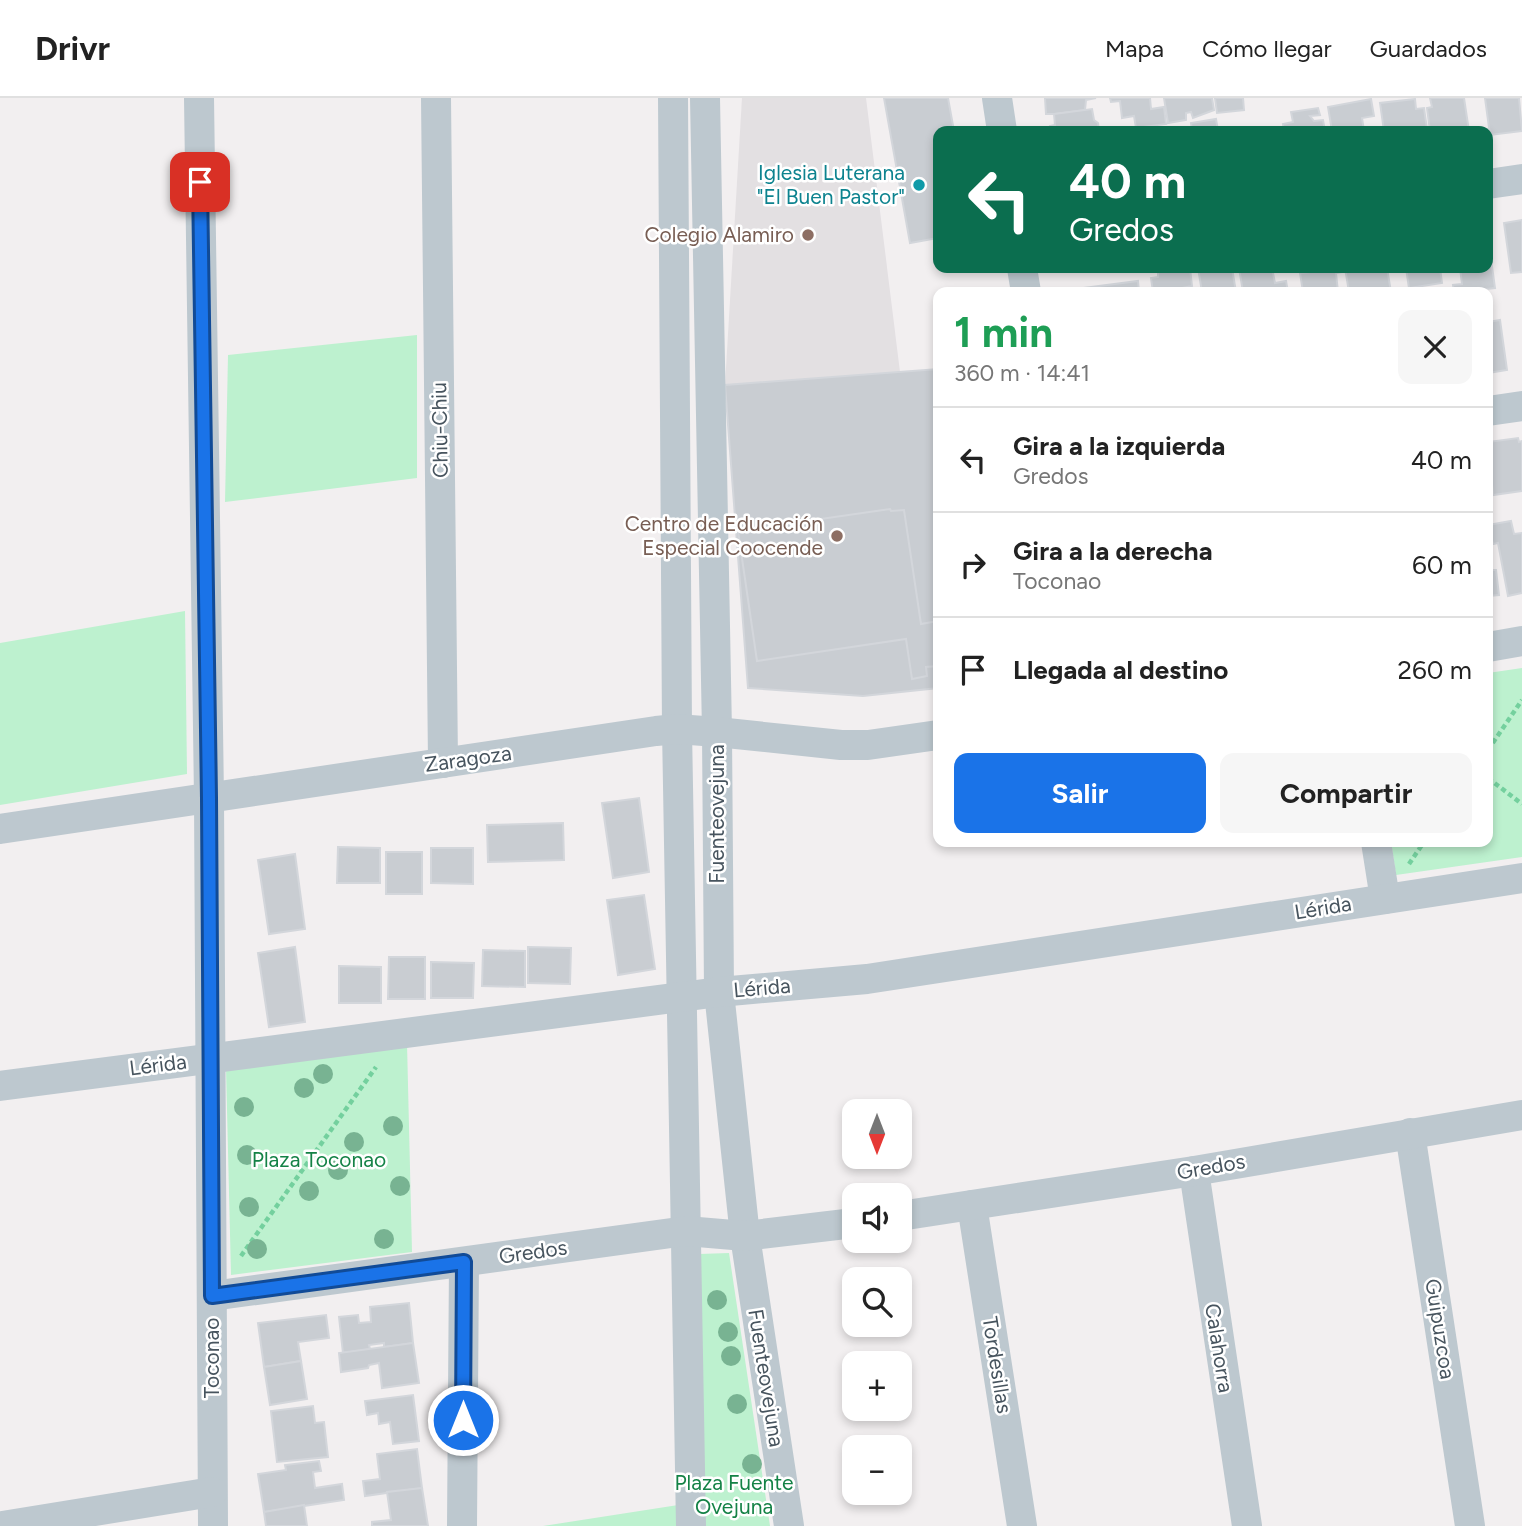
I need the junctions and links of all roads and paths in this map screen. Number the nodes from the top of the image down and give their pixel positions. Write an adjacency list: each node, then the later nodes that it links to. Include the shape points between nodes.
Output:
1 (198, 98): 20 (street, Toconao)
2 (436, 98): 18 (street, Chiu-Chiu)
3 (673, 98): 14 (street, Fuenteovejuna)
4 (705, 98): 15 (street, Fuenteovejuna)
5 (997, 98): 6 (street)
6 (1001, 126)
7 (1522, 179): 8 (street)
8 (1493, 183)
9 (1522, 406): 10 (street)
10 (1493, 410)
11 (1522, 641): 12 (street)
12 (1493, 646)
13 (1522, 700): 17 (path)
14 (677, 729): 15 (street, Zaragoza); 18 (street, Zaragoza); 27 (street, Fuenteovejuna)
15 (716, 732): 16 (street, Zaragoza, via 841,745); 26 (street, Fuenteovejuna)
16 (933, 735)
17 (1493, 743)
18 (443, 763): 20 (street, Zaragoza)
19 (1493, 782): 21 (path)
20 (209, 798): 22 (street, Zaragoza); 29 (street, Toconao)
21 (1522, 804)
22 (0, 829)
23 (1377, 847): 25 (street)
24 (1522, 878): 25 (street, Lérida)
25 (1385, 899): 26 (street, Lérida, via 867,979)
26 (719, 992): 27 (street, Lérida); 38 (street, Fuenteovejuna)
27 (682, 998): 28 (street, Lérida); 37 (street, Fuenteovejuna)
28 (399, 1035): 29 (street, Lérida); 40 (path)
29 (209, 1059): 30 (street, Lérida); 40 (street, Toconao)
30 (0, 1086)
31 (1522, 1115): 32 (street, Gredos)
32 (1410, 1133): 33 (street, Gredos); 49 (street, Guipuzcoa)
33 (1194, 1171): 34 (street, Gredos); 48 (street, Calahorra)
34 (972, 1205): 35 (street, Gredos); 47 (street, Tordesillas)
35 (912, 1214)
36 (842, 1224): 38 (street, Gredos)
37 (686, 1231): 38 (street, Gredos); 39 (street, Gredos); 45 (street, Fuenteovejuna)
38 (744, 1236): 46 (street, Fuenteovejuna)
39 (464, 1262): 40 (street, Gredos); 44 (street)
40 (212, 1296): 41 (street, Toconao)
41 (212, 1492): 42 (street); 43 (street, Toconao)
42 (2, 1526)
43 (213, 1526)
44 (462, 1526)
45 (691, 1526)
46 (789, 1526)
47 (1021, 1526)
48 (1247, 1526)
49 (1470, 1526)

